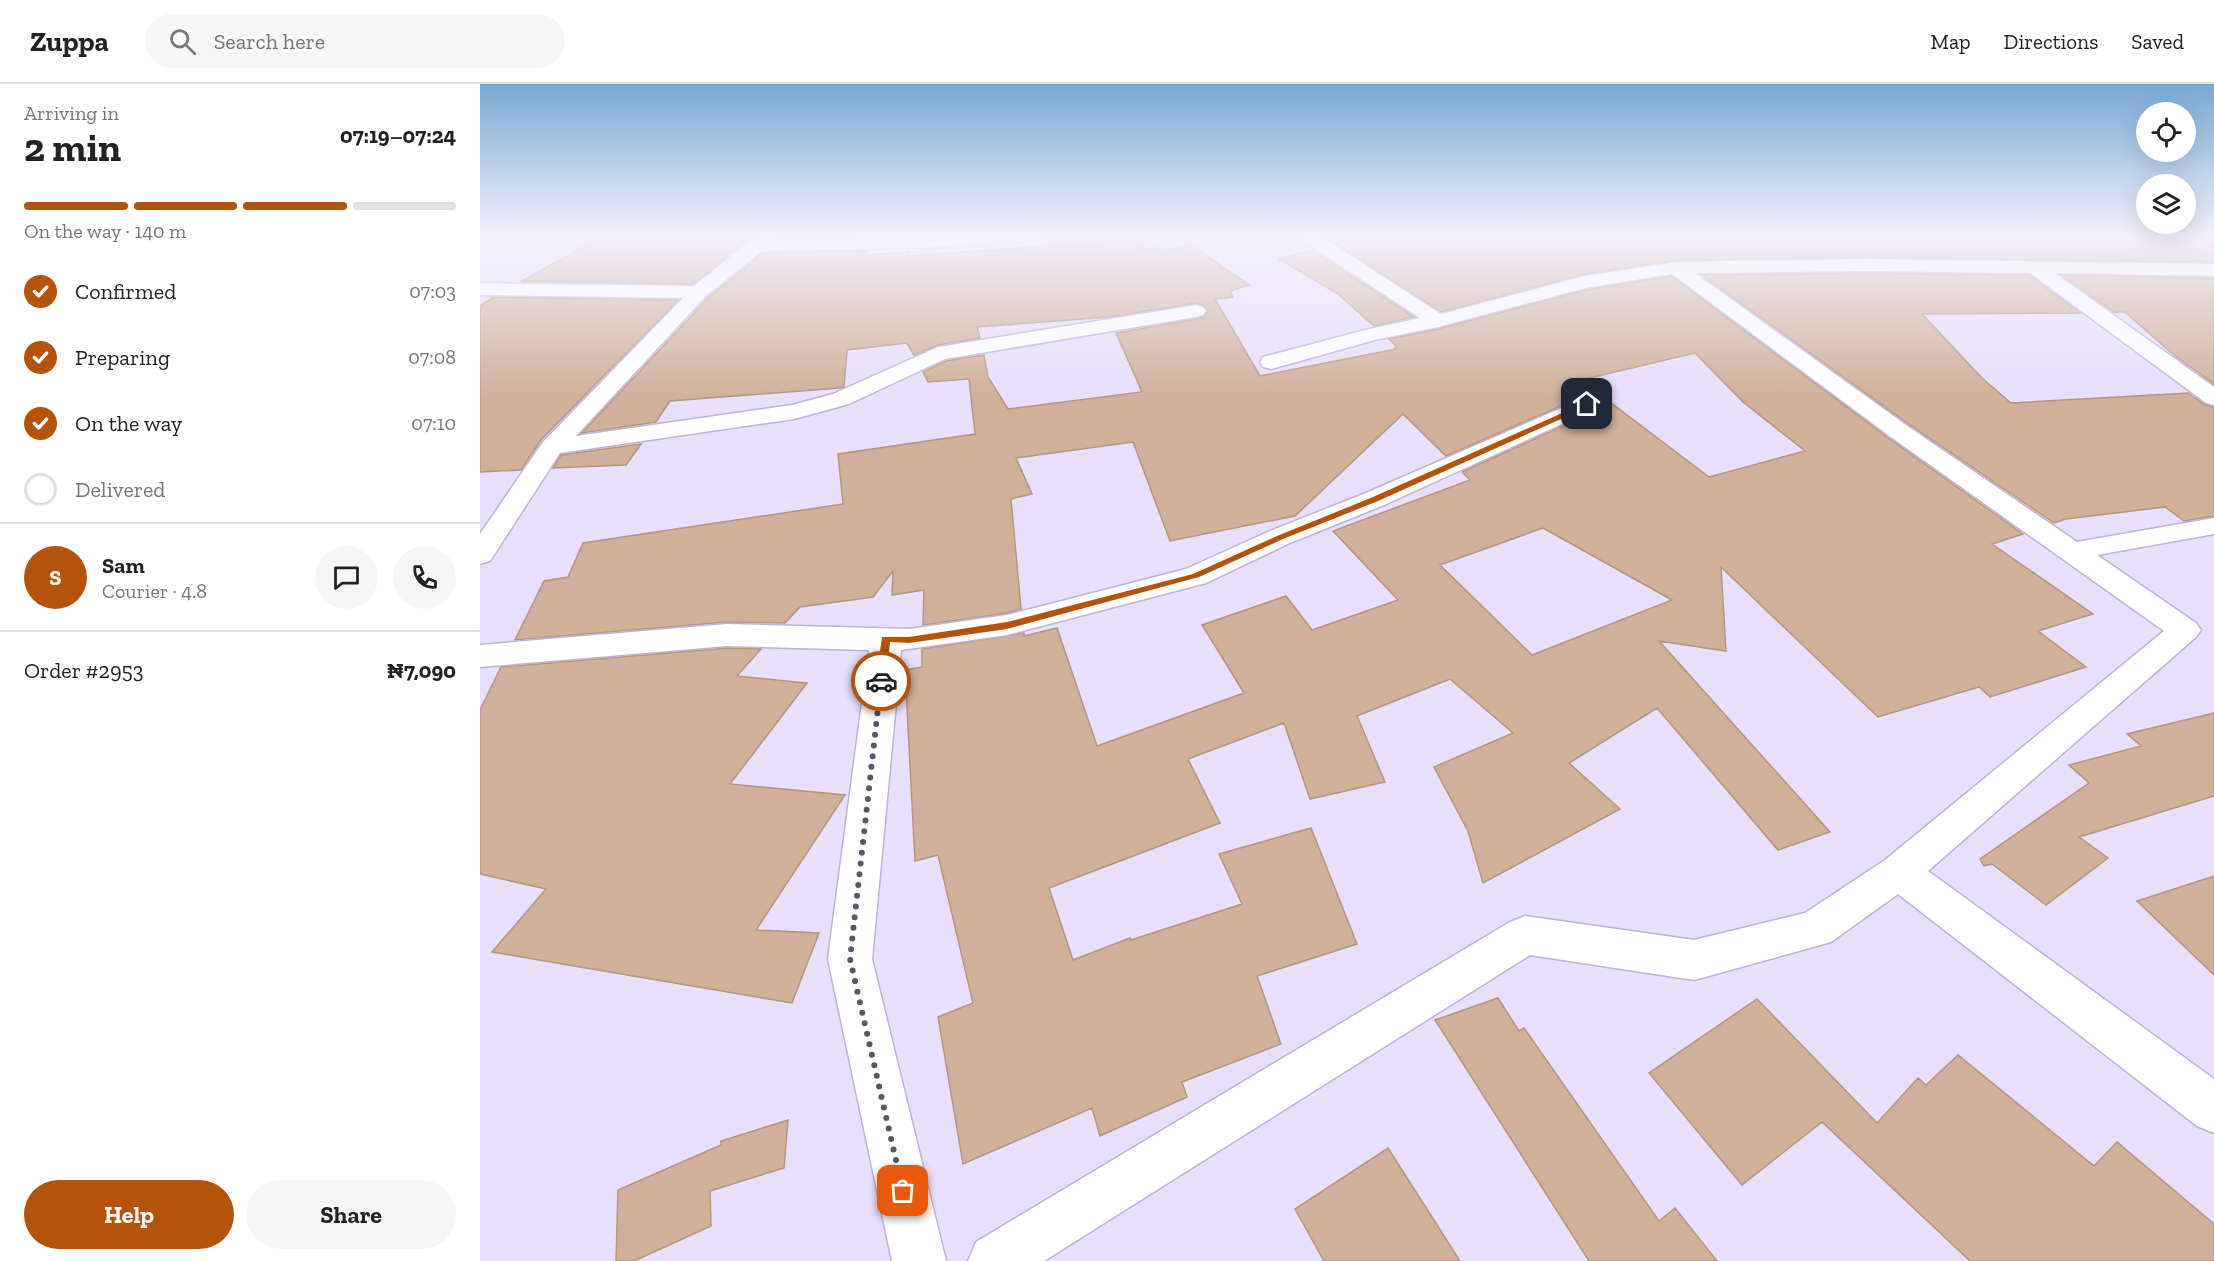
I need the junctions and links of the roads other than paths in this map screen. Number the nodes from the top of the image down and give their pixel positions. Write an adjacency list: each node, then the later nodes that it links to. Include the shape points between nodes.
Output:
1 (548, 290): 7 (street)
2 (702, 290): 7 (street)
3 (1391, 290): 9 (street)
4 (1555, 290): 9 (street)
5 (1706, 290): 15 (street, via 1897,430)
6 (2066, 290): 11 (street)
7 (699, 292): 13 (street)
8 (1196, 311): 13 (street, via 938,354 841,399 794,412)
9 (1438, 321): 10 (street, via 1372,334)
10 (1271, 362)
11 (2214, 398)
12 (1587, 404): 17 (street, via 1196,576 1007,626 909,640)
13 (552, 447): 16 (street)
14 (2214, 526): 15 (street)
15 (2073, 551): 19 (street, via 2185,630)
16 (480, 555)
17 (885, 639): 18 (street, via 727,635); 21 (street, via 850,959)
18 (480, 656)
19 (1899, 872): 20 (street); 22 (street, via 1816,929 1694,960 1525,934)
20 (2214, 1109)
21 (920, 1261)
22 (995, 1261)

